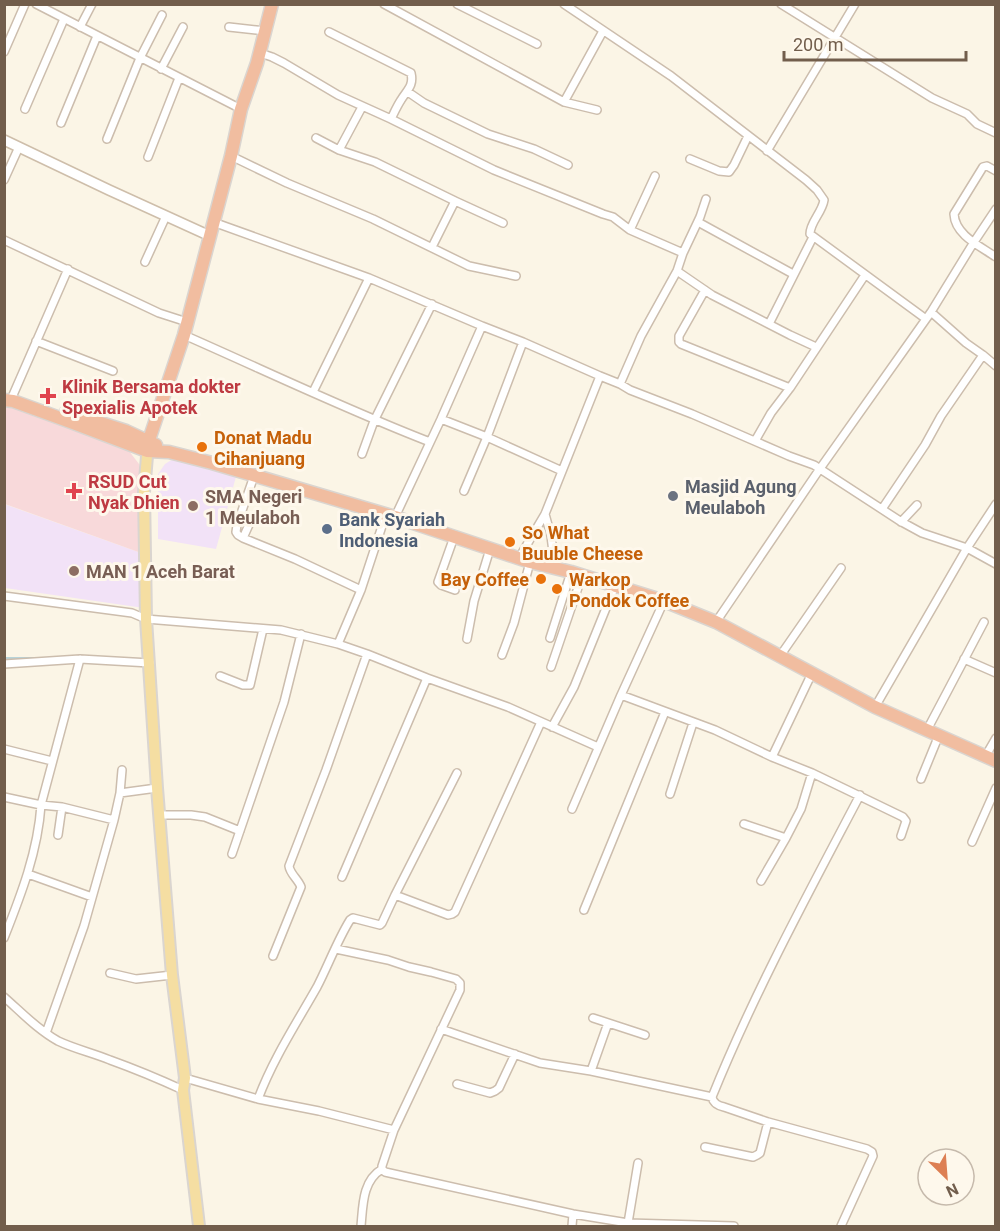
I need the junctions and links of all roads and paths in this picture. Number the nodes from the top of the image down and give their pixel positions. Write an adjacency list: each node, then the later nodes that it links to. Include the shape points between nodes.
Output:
1 (25, 4): 21 (street)
2 (36, 4): 11 (street)
3 (92, 4): 12 (street)
4 (272, 4): 15 (highway)
5 (384, 4): 27 (street)
6 (458, 4): 20 (street)
7 (564, 4): 16 (street)
8 (781, 4): 19 (street)
9 (855, 4): 19 (street)
10 (162, 15): 23 (street)
11 (64, 19): 12 (street); 29 (street)
12 (80, 27): 18 (street)
13 (183, 27): 24 (street)
14 (229, 27): 15 (street)
15 (266, 31): 22 (highway)
16 (603, 31): 27 (street); 35 (street, via 671,76)
17 (329, 32): 26 (street, via 411,73)
18 (97, 36): 23 (street); 33 (street)
19 (835, 37): 34 (street); 40 (street)
20 (537, 44)
21 (4, 52)
22 (260, 53): 28 (street); 30 (highway)
23 (140, 58): 24 (street); 37 (street)
24 (162, 69): 25 (street)
25 (179, 78): 30 (street); 43 (street)
26 (408, 92): 32 (street); 45 (street, via 488,134)
27 (564, 102): 31 (street)
28 (362, 106): 32 (street); 41 (street)
29 (25, 109)
30 (241, 109): 42 (highway)
31 (597, 110)
32 (392, 119): 56 (street, via 495,170 613,217)
33 (61, 123)
34 (996, 133)
35 (748, 136): 40 (street); 44 (street, via 729,172)
36 (316, 138): 41 (street)
37 (106, 139)
38 (4, 140): 39 (street)
39 (19, 147): 48 (street); 52 (street)
40 (769, 148): 58 (street, via 822,196 823,205 810,231)
41 (339, 150): 50 (street, via 375,162)
42 (231, 156): 53 (highway); 61 (street)
43 (148, 157)
44 (690, 159)
45 (568, 165)
46 (996, 171): 60 (street, via 983,167 954,214 956,227)
47 (655, 176): 56 (street)
48 (4, 180)
49 (706, 200): 54 (street)
50 (455, 201): 55 (street); 61 (street)
51 (996, 209): 60 (street)
52 (166, 216): 57 (street); 64 (street)
53 (213, 222): 57 (highway); 70 (street)
54 (698, 222): 62 (street); 67 (street)
55 (503, 223)
56 (630, 230): 62 (street)
57 (210, 236): 76 (highway)
58 (813, 237): 67 (street); 68 (street)
59 (4, 240): 65 (street)
60 (974, 242): 63 (street); 73 (street)
61 (432, 247): 69 (street, via 469,266)
62 (682, 254): 66 (street)
63 (996, 257)
64 (146, 262)
65 (68, 269): 76 (street); 77 (street)
66 (677, 271): 71 (street); 84 (street)
67 (793, 274): 74 (street)
68 (865, 274): 73 (street); 79 (street)
69 (516, 276)
70 (369, 278): 72 (street); 86 (street)
71 (705, 290): 74 (street); 85 (street, via 679,342)
72 (432, 304): 75 (street); 89 (street)
73 (928, 316): 80 (street); 95 (street)
74 (769, 324): 79 (street)
75 (482, 326): 78 (street); 88 (street)
76 (185, 328): 86 (street); 93 (highway)
77 (36, 341): 82 (street); 87 (street)
78 (523, 342): 83 (street); 90 (street)
79 (816, 347): 85 (street)
80 (983, 355): 81 (street); 101 (street)
81 (996, 366)
82 (113, 371)
83 (600, 376): 84 (street); 96 (street)
84 (620, 384): 91 (street)
85 (790, 388): 91 (street)
86 (313, 392): 89 (street)
87 (7, 396): 93 (highway, via 68,421)
88 (441, 419): 90 (street); 92 (street)
89 (375, 421): 92 (street); 94 (street)
90 (487, 437): 96 (street); 98 (street)
91 (755, 441): 95 (street)
92 (430, 442): 103 (street)
93 (148, 446): 97 (highway); 120 (main road, via 144,492)
94 (362, 454)
95 (819, 470): 101 (street); 121 (street)
96 (562, 471): 102 (street)
97 (254, 476): 103 (highway); 107 (street, via 237,525 236,532)
98 (464, 492)
99 (996, 504): 108 (street)
100 (917, 505): 105 (street)
101 (882, 509): 105 (street)
102 (545, 514): 110 (street); 112 (street)
103 (390, 516): 106 (highway); 116 (street)
104 (252, 518): 107 (street)
105 (901, 522): 108 (street)
106 (454, 537): 109 (highway); 117 (street, via 438,582)
107 (243, 538): 116 (street)
108 (967, 548): 111 (street); 141 (street)
109 (490, 549): 110 (highway); 126 (street)
110 (525, 560): 112 (highway); 129 (street, via 514,623)
111 (996, 564)
112 (555, 568): 114 (highway)
113 (842, 568): 130 (street)
114 (577, 574): 115 (highway); 125 (street); 135 (street)
115 (615, 586): 119 (highway); 145 (street, via 574,687)
116 (361, 590): 127 (street)
117 (455, 590)
118 (4, 596): 120 (street, via 132,613)
119 (664, 601): 121 (highway); 140 (street)
120 (146, 619): 123 (street); 133 (main road)
121 (716, 622): 130 (highway)
122 (984, 622): 132 (street)
123 (263, 629): 124 (street); 138 (street, via 250,685)
124 (302, 634): 127 (street); 169 (street, via 284,702)
125 (550, 638)
126 (467, 639)
127 (338, 644): 128 (street)
128 (367, 654): 139 (street); 183 (street, via 289,866 301,887)
129 (502, 655)
130 (780, 656): 136 (highway)
131 (80, 659): 133 (street); 134 (street); 152 (street)
132 (964, 659): 137 (street); 146 (street)
133 (150, 663): 157 (main road)
134 (4, 664)
135 (551, 667)
136 (812, 673): 141 (highway); 150 (street)
137 (996, 673)
138 (220, 676)
139 (427, 678): 143 (street); 176 (street)
140 (621, 695): 142 (street); 148 (street)
141 (875, 707): 146 (highway)
142 (665, 712): 144 (street); 180 (street)
143 (541, 722): 145 (street); 178 (street, via 454,912 448,915)
144 (693, 723): 150 (street); 160 (street)
145 (552, 727): 148 (street)
146 (933, 733): 151 (highway); 156 (street)
147 (996, 738): 151 (street)
148 (598, 747): 165 (street)
149 (4, 749): 152 (street)
150 (772, 757): 155 (street)
151 (990, 759)
152 (52, 761): 163 (street)
153 (122, 770): 159 (street)
154 (457, 772): 178 (street)
155 (812, 773): 161 (street); 172 (street, via 801,809)
156 (921, 779)
157 (157, 788): 159 (street); 166 (main road)
158 (996, 788): 173 (street)
159 (120, 793): 167 (street)
160 (670, 794)
161 (860, 795): 171 (street, via 903,817 906,821); 197 (street, via 798,914)
162 (4, 797): 163 (street)
163 (41, 805): 164 (street); 175 (street)
164 (62, 807): 167 (street); 170 (street)
165 (572, 808)
166 (160, 814): 169 (street, via 191,814); 185 (main road)
167 (114, 820): 179 (street)
168 (744, 824): 172 (street)
169 (240, 831): 174 (street)
170 (58, 835)
171 (901, 836)
172 (786, 838): 177 (street)
173 (972, 842)
174 (232, 854)
175 (28, 874): 179 (street); 181 (street)
176 (342, 877)
177 (761, 881)
178 (395, 895): 182 (street, via 380,925 350,920)
179 (92, 897): 190 (street)
180 (584, 910)
181 (4, 938)
182 (336, 949): 189 (street, via 456,979 460,990); 198 (street)
183 (273, 956)
184 (110, 972): 185 (street, via 136,979)
185 (172, 975): 194 (main road)
186 (4, 997): 190 (street)
187 (593, 1018): 188 (street)
188 (608, 1023): 191 (street); 193 (street)
189 (441, 1029): 192 (street); 200 (street)
190 (46, 1033): 196 (street)
191 (645, 1035)
192 (515, 1054): 193 (street); 195 (street, via 495,1092)
193 (591, 1071): 197 (street)
194 (185, 1078): 196 (main road); 198 (street)
195 (457, 1084)
196 (183, 1090): 206 (main road)
197 (712, 1097): 199 (street, via 718,1105)
198 (258, 1099): 200 (street)
199 (768, 1122): 201 (street, via 759,1153 753,1157); 210 (street, via 872,1152)
200 (394, 1130): 203 (street)
201 (705, 1147)
202 (638, 1163): 205 (street)
203 (382, 1169): 204 (street); 207 (street, via 366,1187)
204 (573, 1214): 205 (street); 208 (street)
205 (628, 1223): 209 (street)
206 (200, 1227)
207 (361, 1227)
208 (572, 1227)
209 (734, 1227)
210 (841, 1227)

